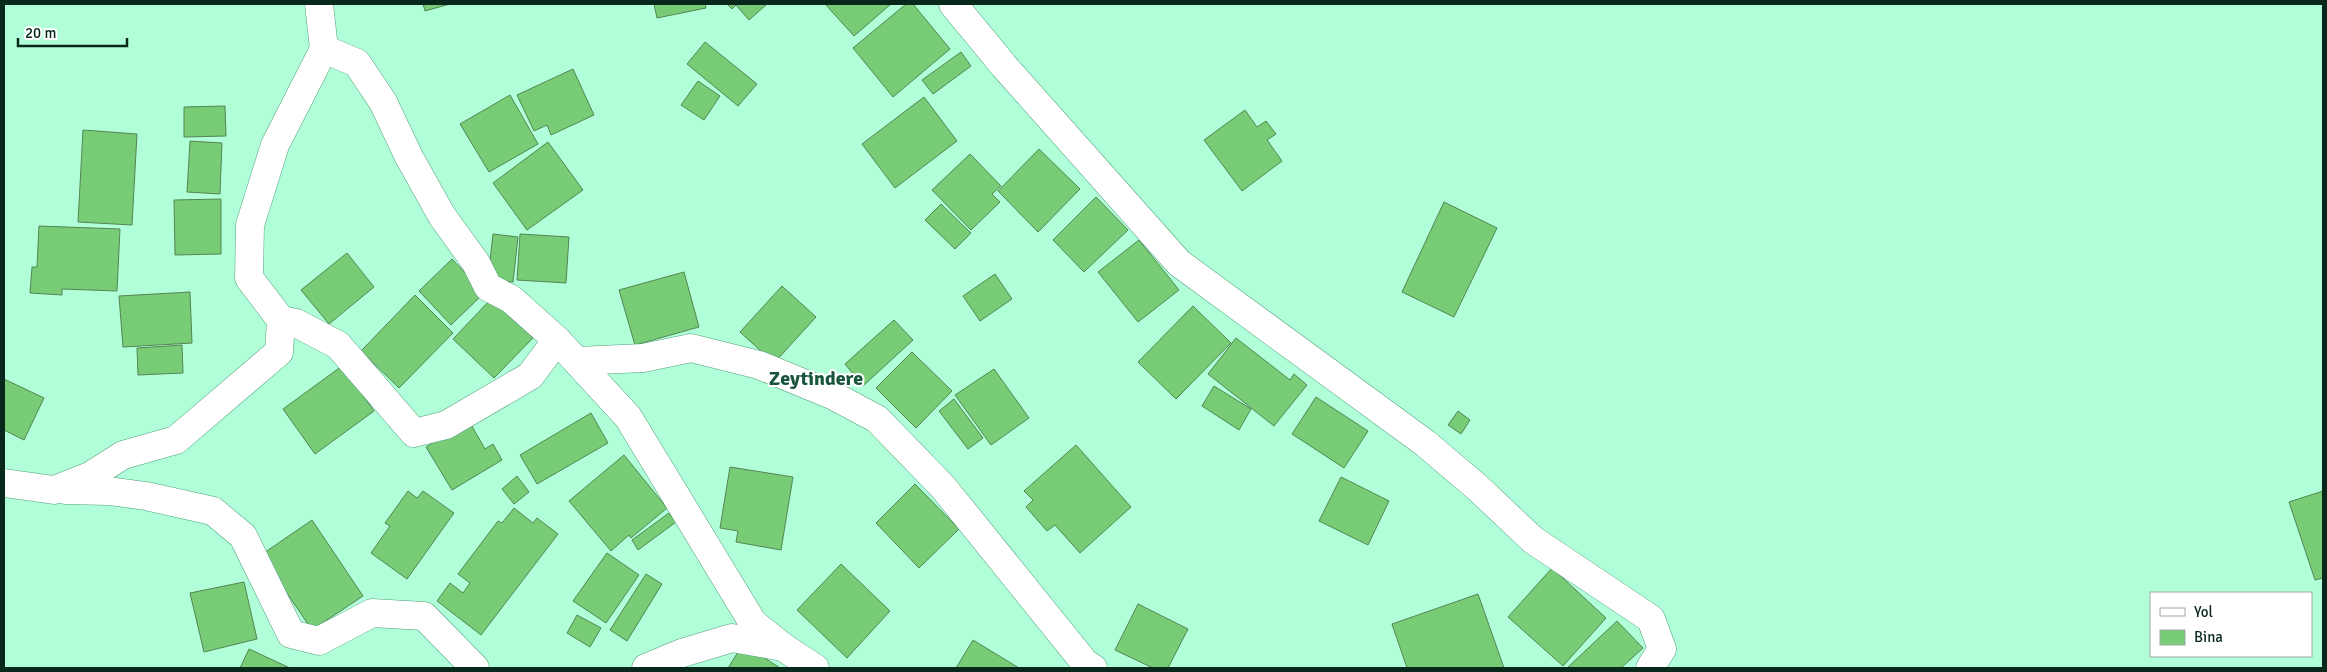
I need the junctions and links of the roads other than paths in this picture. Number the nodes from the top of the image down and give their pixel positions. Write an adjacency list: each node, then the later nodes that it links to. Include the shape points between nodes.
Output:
1 (319, 4): 3 (street)
2 (953, 4): 14 (street, via 1179,263 1425,443 1533,540 1651,619 1662,649)
3 (324, 49): 4 (street, via 275,146 250,225 248,278); 5 (street, via 357,63 383,102 442,216 476,263 488,287 511,299)
4 (281, 320): 5 (street, via 296,323 338,345 414,434 446,425 530,376); 8 (street, via 279,352 176,440 123,455 90,476)
5 (557, 340): 6 (street)
6 (577, 361): 9 (street, via 628,417 753,623); 13 (street, via 643,358 691,348 759,365 832,395 877,419 943,487 1085,663)
7 (4, 484): 8 (street)
8 (54, 490): 10 (street, via 109,491 212,511 243,536 291,634 319,641 372,613 424,616)
9 (783, 647): 11 (street, via 732,638); 12 (street)
10 (475, 668)
11 (646, 668)
12 (815, 668)
13 (1093, 668)
14 (1650, 668)

